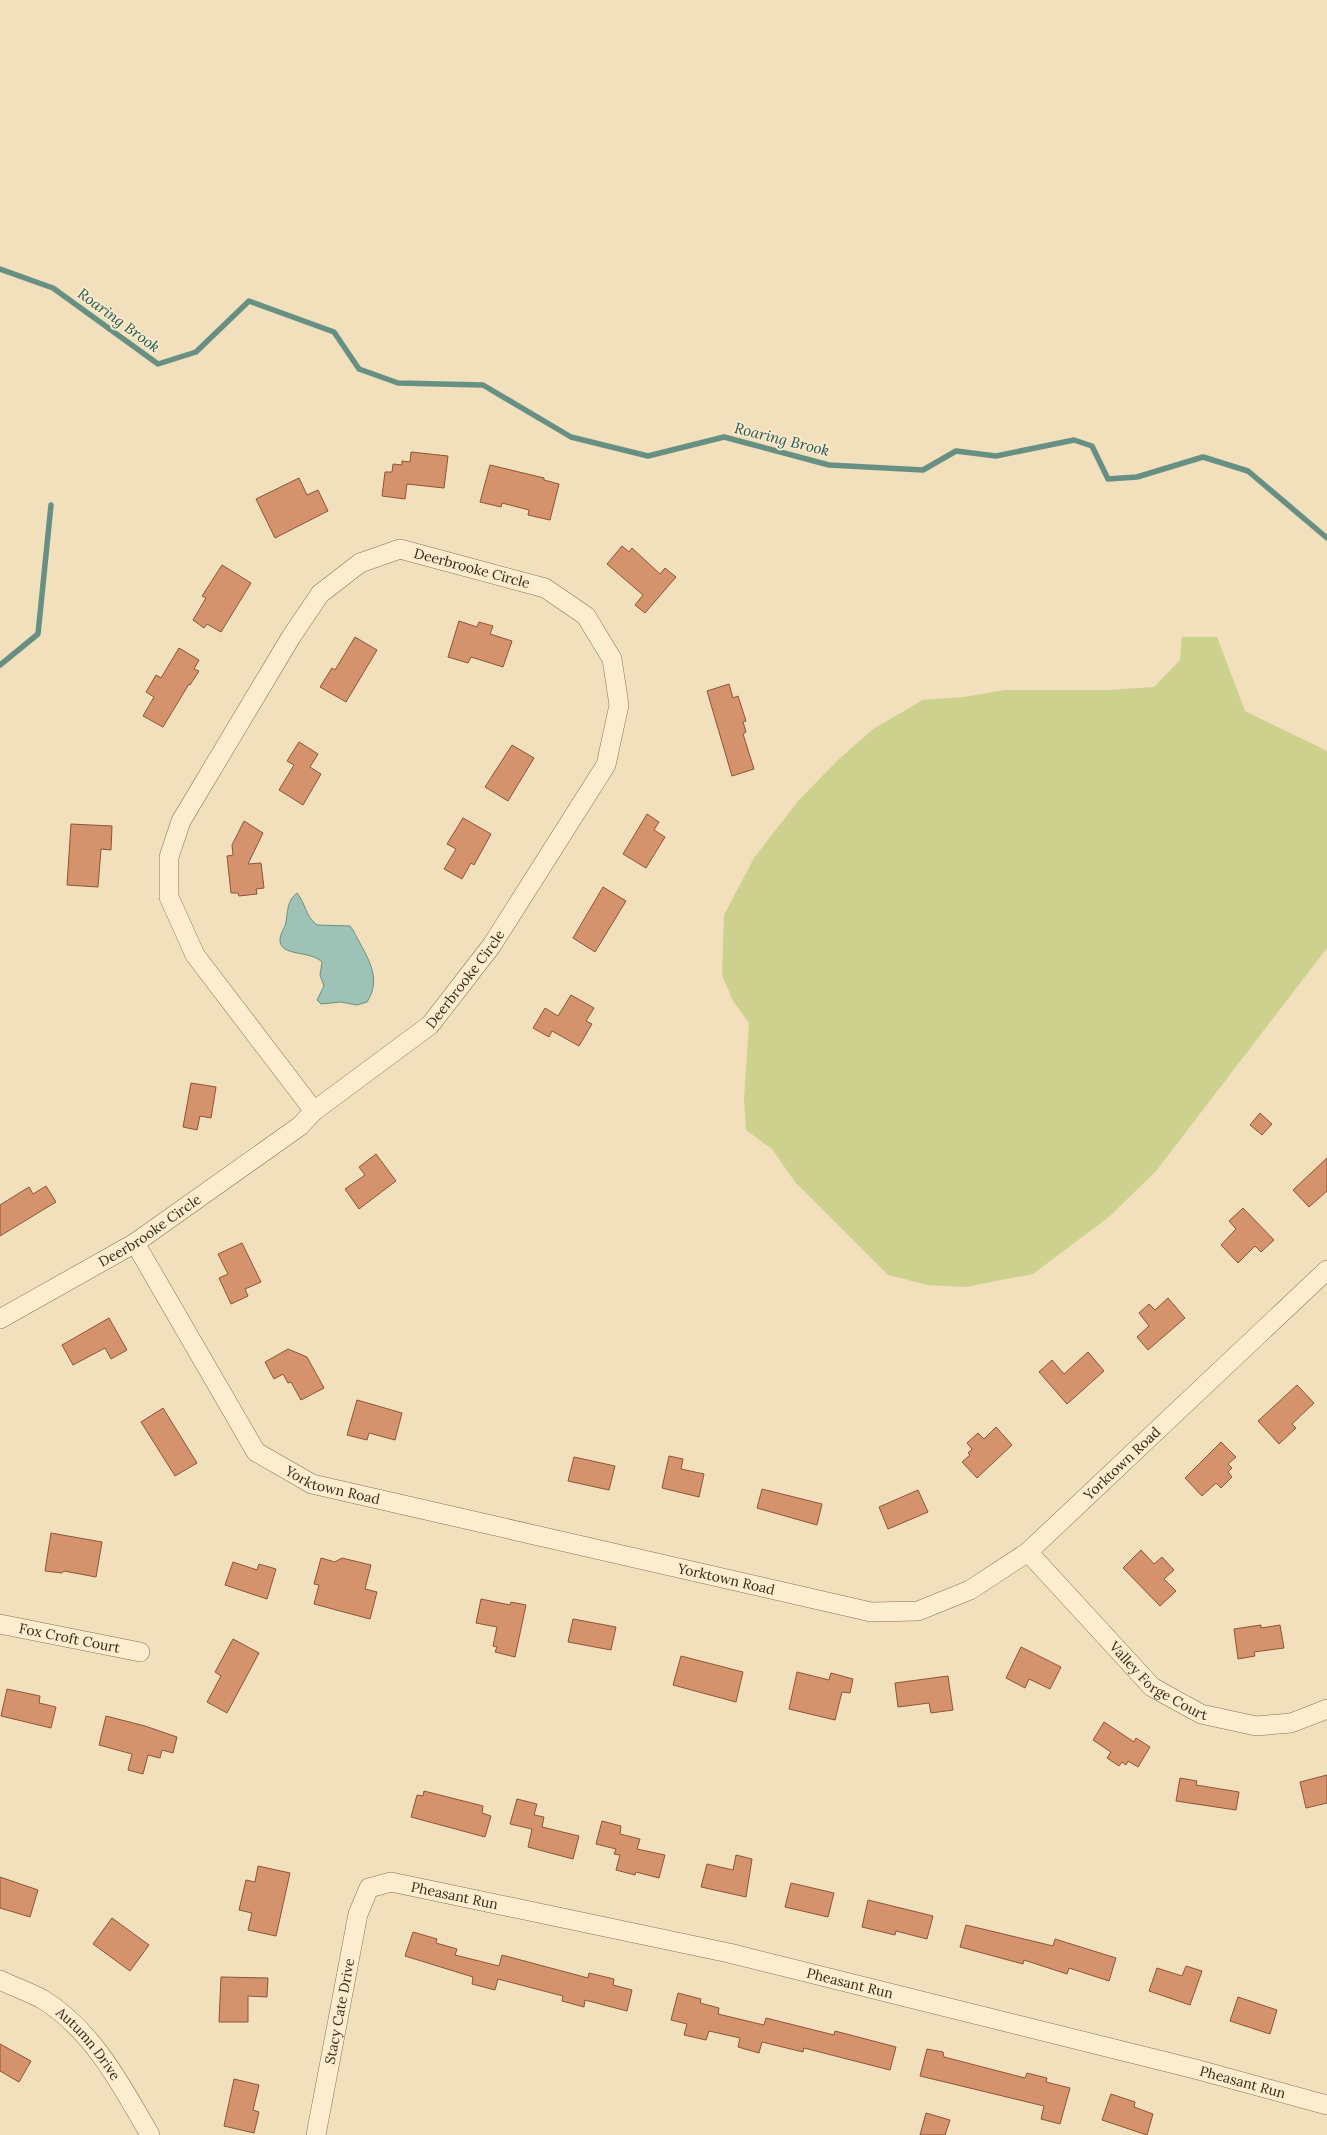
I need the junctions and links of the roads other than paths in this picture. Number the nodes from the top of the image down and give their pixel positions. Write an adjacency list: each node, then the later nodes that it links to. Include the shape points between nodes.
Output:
1 (314, 1111): 1 (street, Deerbrooke Circle, via 195,955 169,897 169,857 181,821 320,594 360,563 400,549 545,588 586,616 612,659 619,705 606,765 492,945 430,1025); 2 (street, Deerbrooke Circle, via 300,1126)
2 (135, 1243): 4 (street, Deerbrooke Circle); 5 (street, Yorktown Road, via 256,1452 312,1484 871,1612 918,1611 970,1590)
3 (1327, 1270): 5 (street, Yorktown Road)
4 (0, 1319)
5 (1028, 1552): 8 (street, Valley Forge Court, via 1152,1687 1200,1714 1256,1726 1291,1723)
6 (0, 1624): 7 (street, Fox Croft Court)
7 (140, 1652)
8 (1327, 1709)
9 (369, 1888): 11 (street, Pheasant Run, via 391,1882 729,1953); 13 (street, Stacy Cate Drive, via 358,1914)
10 (0, 1980): 12 (street, Autumn Drive, via 42,2000 79,2028 120,2082)
11 (1327, 2105)
12 (150, 2135)
13 (316, 2135)

